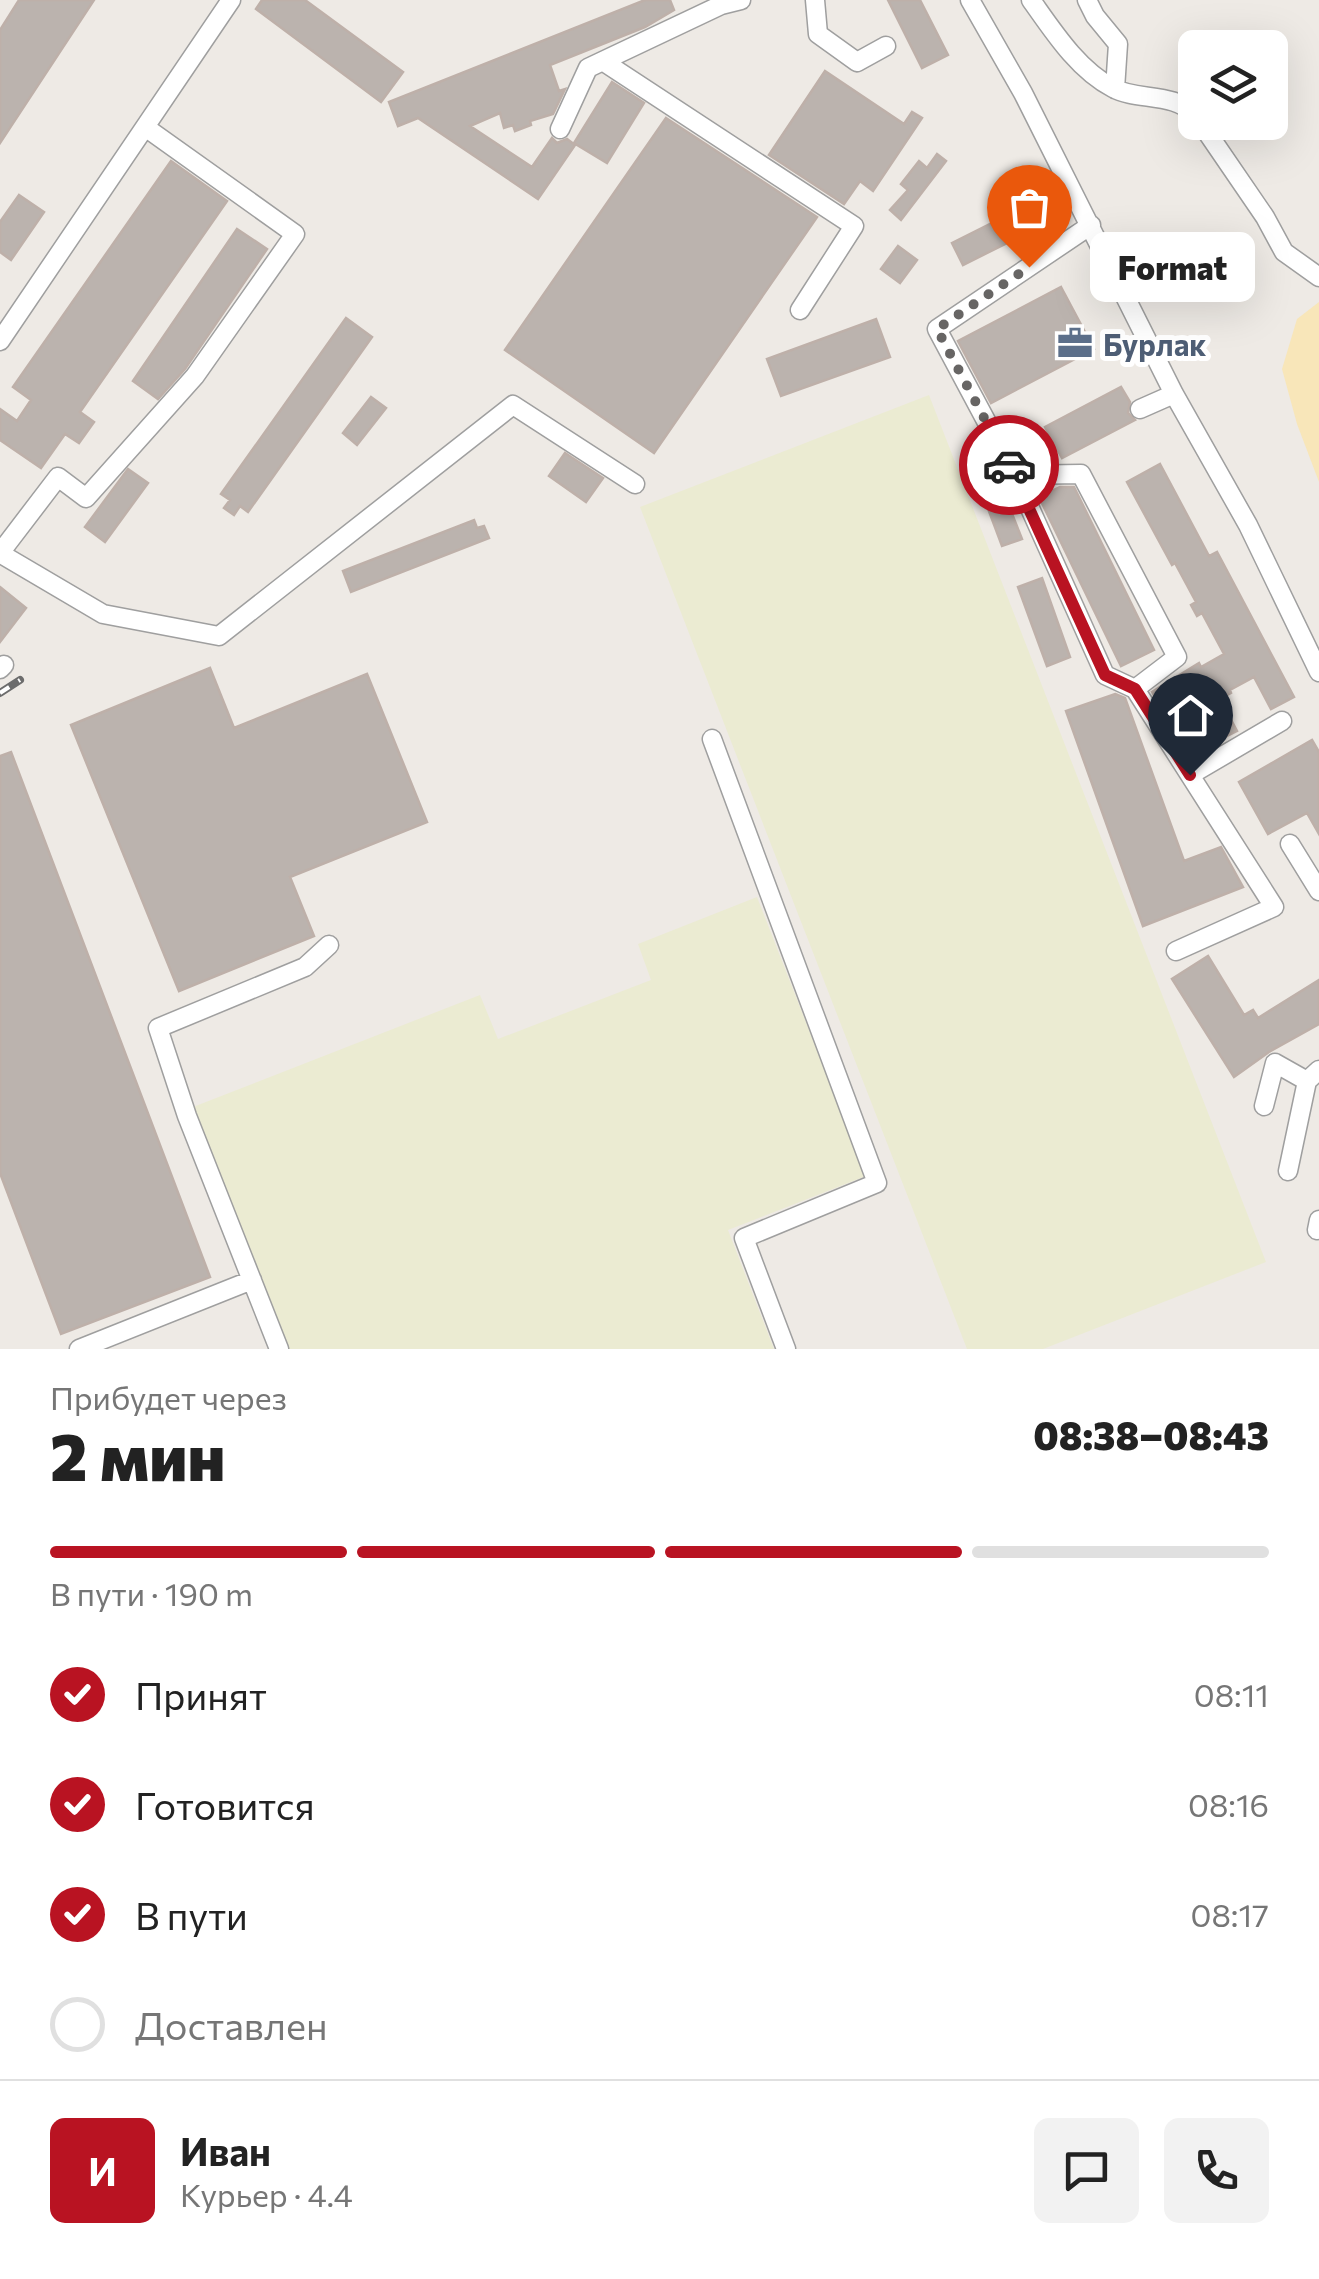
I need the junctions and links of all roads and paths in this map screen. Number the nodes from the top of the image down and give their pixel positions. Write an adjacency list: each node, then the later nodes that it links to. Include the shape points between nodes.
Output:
1 (231, 0): 11 (street)
2 (741, 0): 8 (street)
3 (815, 0): 7 (street, via 818,34 858,62)
4 (970, 0): 14 (street)
5 (1031, 0): 9 (street, via 1085,67)
6 (1087, 0): 9 (street, via 1118,44)
7 (886, 46)
8 (604, 62): 12 (street, via 588,68); 16 (street, via 854,226)
9 (1115, 89): 10 (street)
10 (1178, 105)
11 (145, 127): 17 (street); 22 (street, via 295,234 195,376 86,498 58,477)
12 (560, 129)
13 (1213, 140): 15 (street, via 1284,252)
14 (1091, 225): 18 (street); 20 (street, via 937,329)
15 (1319, 277)
16 (800, 310)
17 (0, 341)
18 (1174, 394): 19 (street); 23 (street, via 1248,525)
19 (1140, 408)
20 (1015, 475): 24 (street, via 1105,675); 24 (street, via 1081,474 1177,657)
21 (635, 484): 22 (street, via 513,405 219,636 103,614)
22 (0, 554)
23 (1319, 672)
24 (1135, 689): 27 (street)
25 (1282, 721): 27 (street)
26 (712, 738): 38 (street, via 877,1183 744,1238)
27 (1190, 775): 31 (street, via 1274,907)
28 (1290, 844): 29 (street)
29 (1319, 890)
30 (329, 945): 35 (street, via 305,967 158,1028)
31 (1176, 951)
32 (1316, 1073): 33 (street, via 1275,1063); 34 (street)
33 (1264, 1106)
34 (1288, 1171)
35 (252, 1280): 36 (street); 37 (street)
36 (79, 1349)
37 (279, 1349)
38 (786, 1349)

